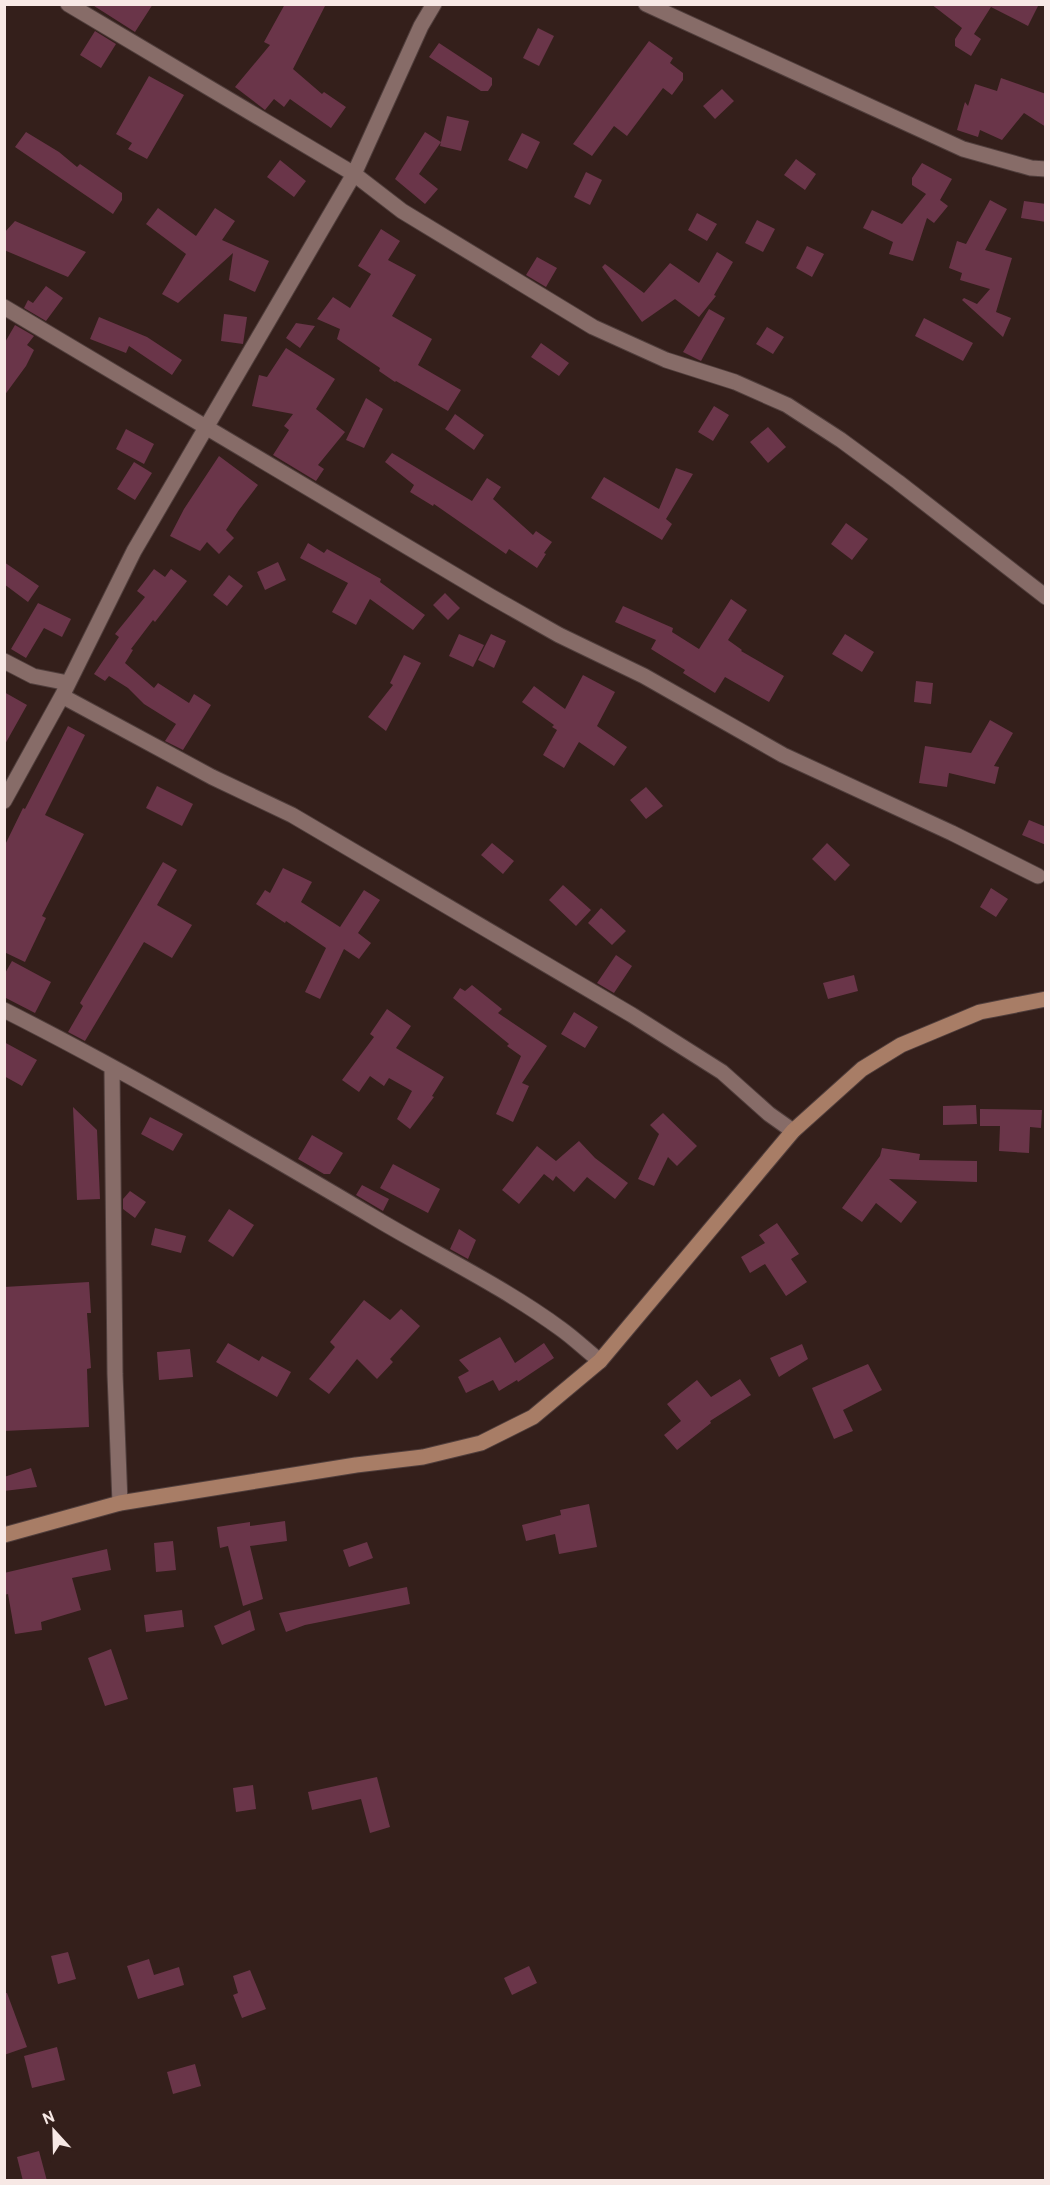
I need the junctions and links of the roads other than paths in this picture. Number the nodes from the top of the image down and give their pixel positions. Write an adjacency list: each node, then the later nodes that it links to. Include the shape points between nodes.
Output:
1 (68, 4): 5 (street)
2 (434, 4): 5 (street)
3 (646, 4): 4 (street, via 963,149)
4 (1046, 169)
5 (354, 174): 7 (street); 8 (street, via 402,211 593,327 666,360 735,382 788,405 851,447)
6 (4, 307): 7 (street)
7 (207, 426): 10 (street, via 134,551); 12 (street, via 559,635 644,676 783,755)
8 (1046, 597)
9 (4, 661): 10 (street)
10 (65, 690): 11 (street); 16 (street, via 212,777 292,815 632,1014 722,1072)
11 (4, 801)
12 (1038, 876)
13 (1046, 999): 16 (street, via 980,1012 902,1045 862,1069)
14 (4, 1010): 15 (street)
15 (112, 1069): 17 (street, via 187,1107 497,1287 561,1329); 18 (street)
16 (793, 1131): 17 (street)
17 (600, 1361): 18 (street, via 533,1417 481,1443 423,1457)
18 (120, 1503): 19 (street)
19 (4, 1535)

